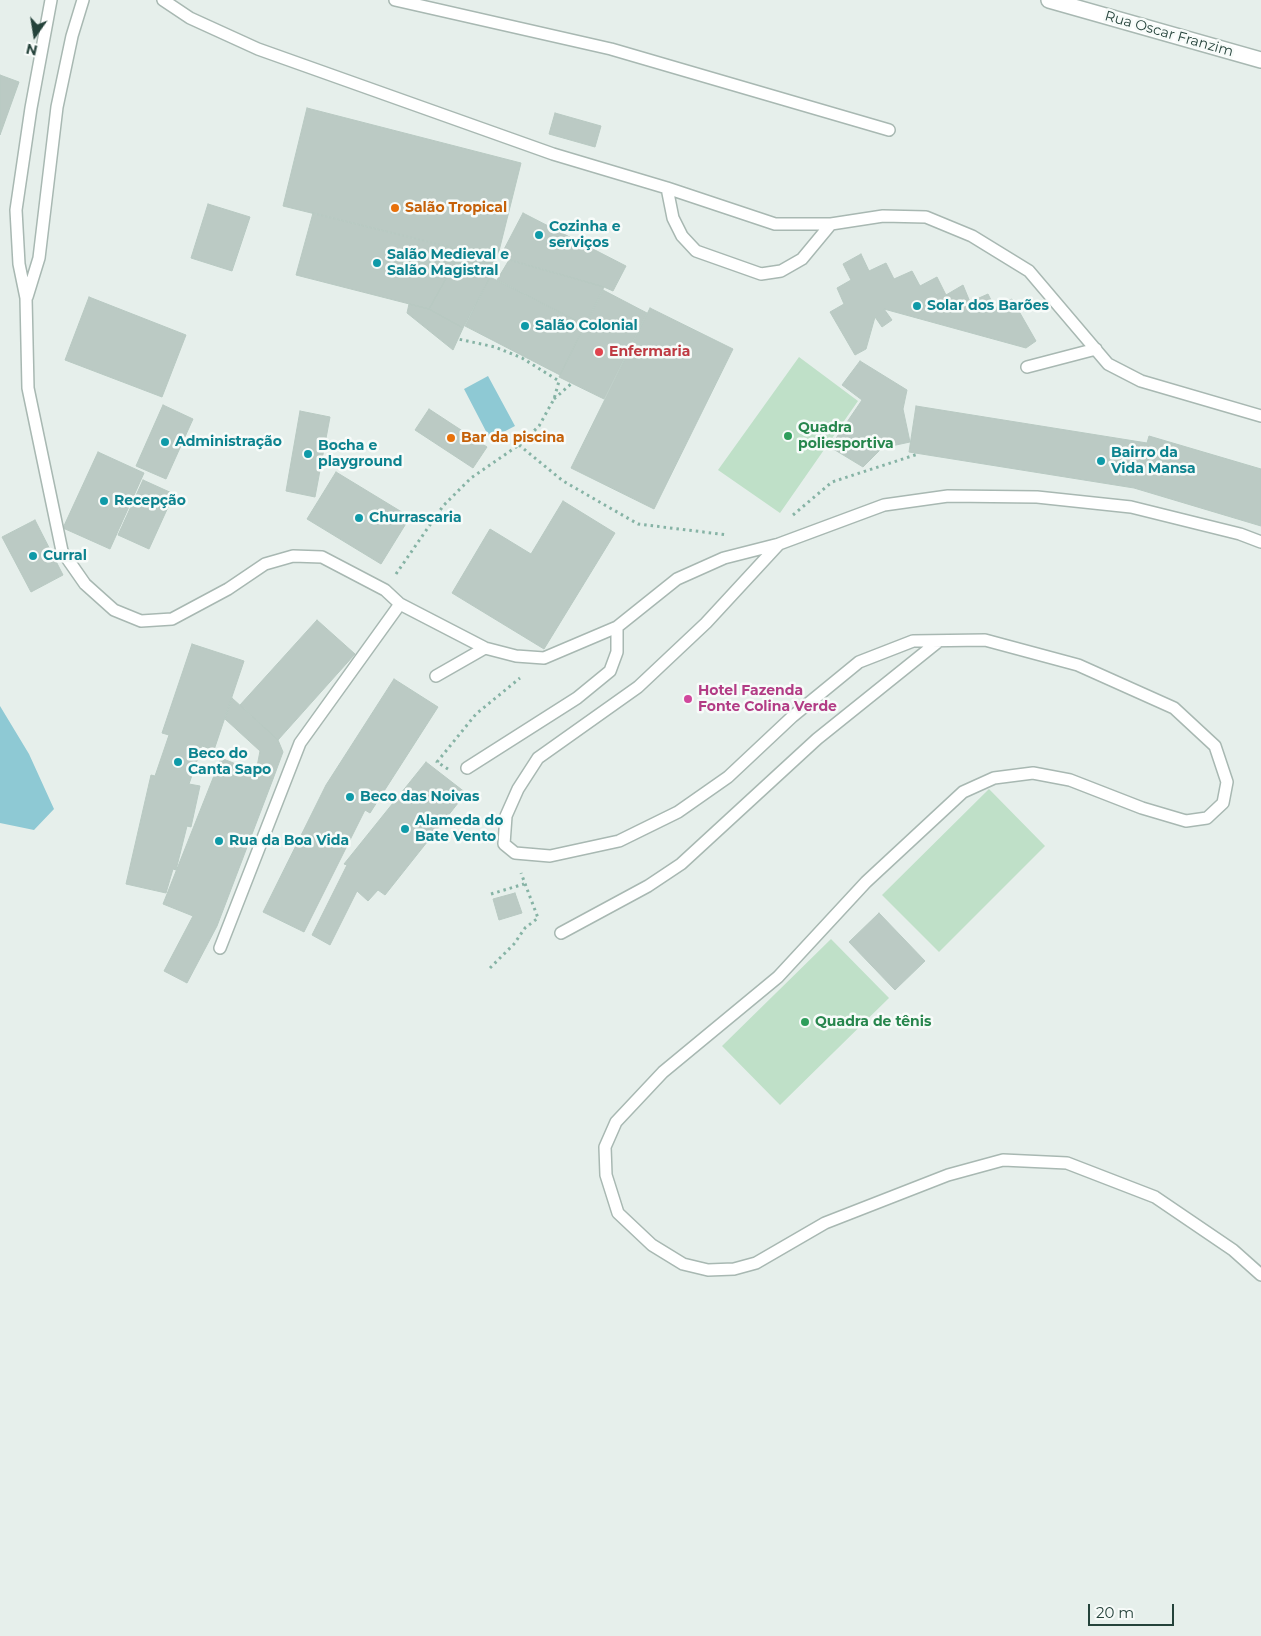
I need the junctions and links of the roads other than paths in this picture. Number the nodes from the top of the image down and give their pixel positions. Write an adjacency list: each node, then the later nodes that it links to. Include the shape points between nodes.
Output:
1 (51, 0): 10 (lane, via 16,210 19,264)
2 (83, 0): 10 (lane, via 57,107 39,258)
3 (163, 0): 8 (lane, via 190,18 258,49 553,154)
4 (395, 0): 7 (lane, via 611,49)
5 (1049, 0): 6 (street, Rua Oscar Franzim)
6 (1261, 60)
7 (889, 130)
8 (667, 188): 9 (lane, via 775,224); 9 (lane, via 673,218 682,236 696,251 761,274 781,271 802,259)
9 (831, 224): 11 (lane, via 882,216 926,217 972,236 1028,271)
10 (26, 298): 16 (lane, via 28,388 62,551 85,584 114,610 141,621 172,619 228,589 265,564 294,556 322,557 385,590)
11 (1096, 349): 12 (lane); 13 (lane, via 1108,364 1142,381)
12 (1027, 367)
13 (1261, 416)
14 (1261, 542): 15 (lane, via 1130,508 1037,497 948,496 884,505)
15 (779, 544): 17 (lane, via 724,558 677,579); 18 (lane, via 706,623 638,687 538,758 518,789 506,816 504,844 515,853 550,856 619,842 678,812 728,777 793,716 859,662 913,641)
16 (400, 604): 19 (lane); 23 (lane, via 300,743)
17 (617, 627): 19 (lane, via 544,658 516,656); 21 (lane, via 617,652 610,671 577,698)
18 (938, 641): 22 (lane, via 817,739 681,864 648,886); 24 (lane, via 985,640 1078,666 1174,708 1215,746 1227,782 1223,804 1207,818 1186,821 1070,780 1033,773 994,778 963,792 866,882 778,977 663,1072 616,1122 605,1147 606,1175 618,1213 652,1245 682,1264 708,1270 734,1269 756,1263 825,1223 948,1174 1003,1160 1068,1163 1154,1197 1233,1250)
19 (485, 648): 20 (lane)
20 (436, 676)
21 (467, 768)
22 (561, 933)
23 (220, 948)
24 (1261, 1276)

